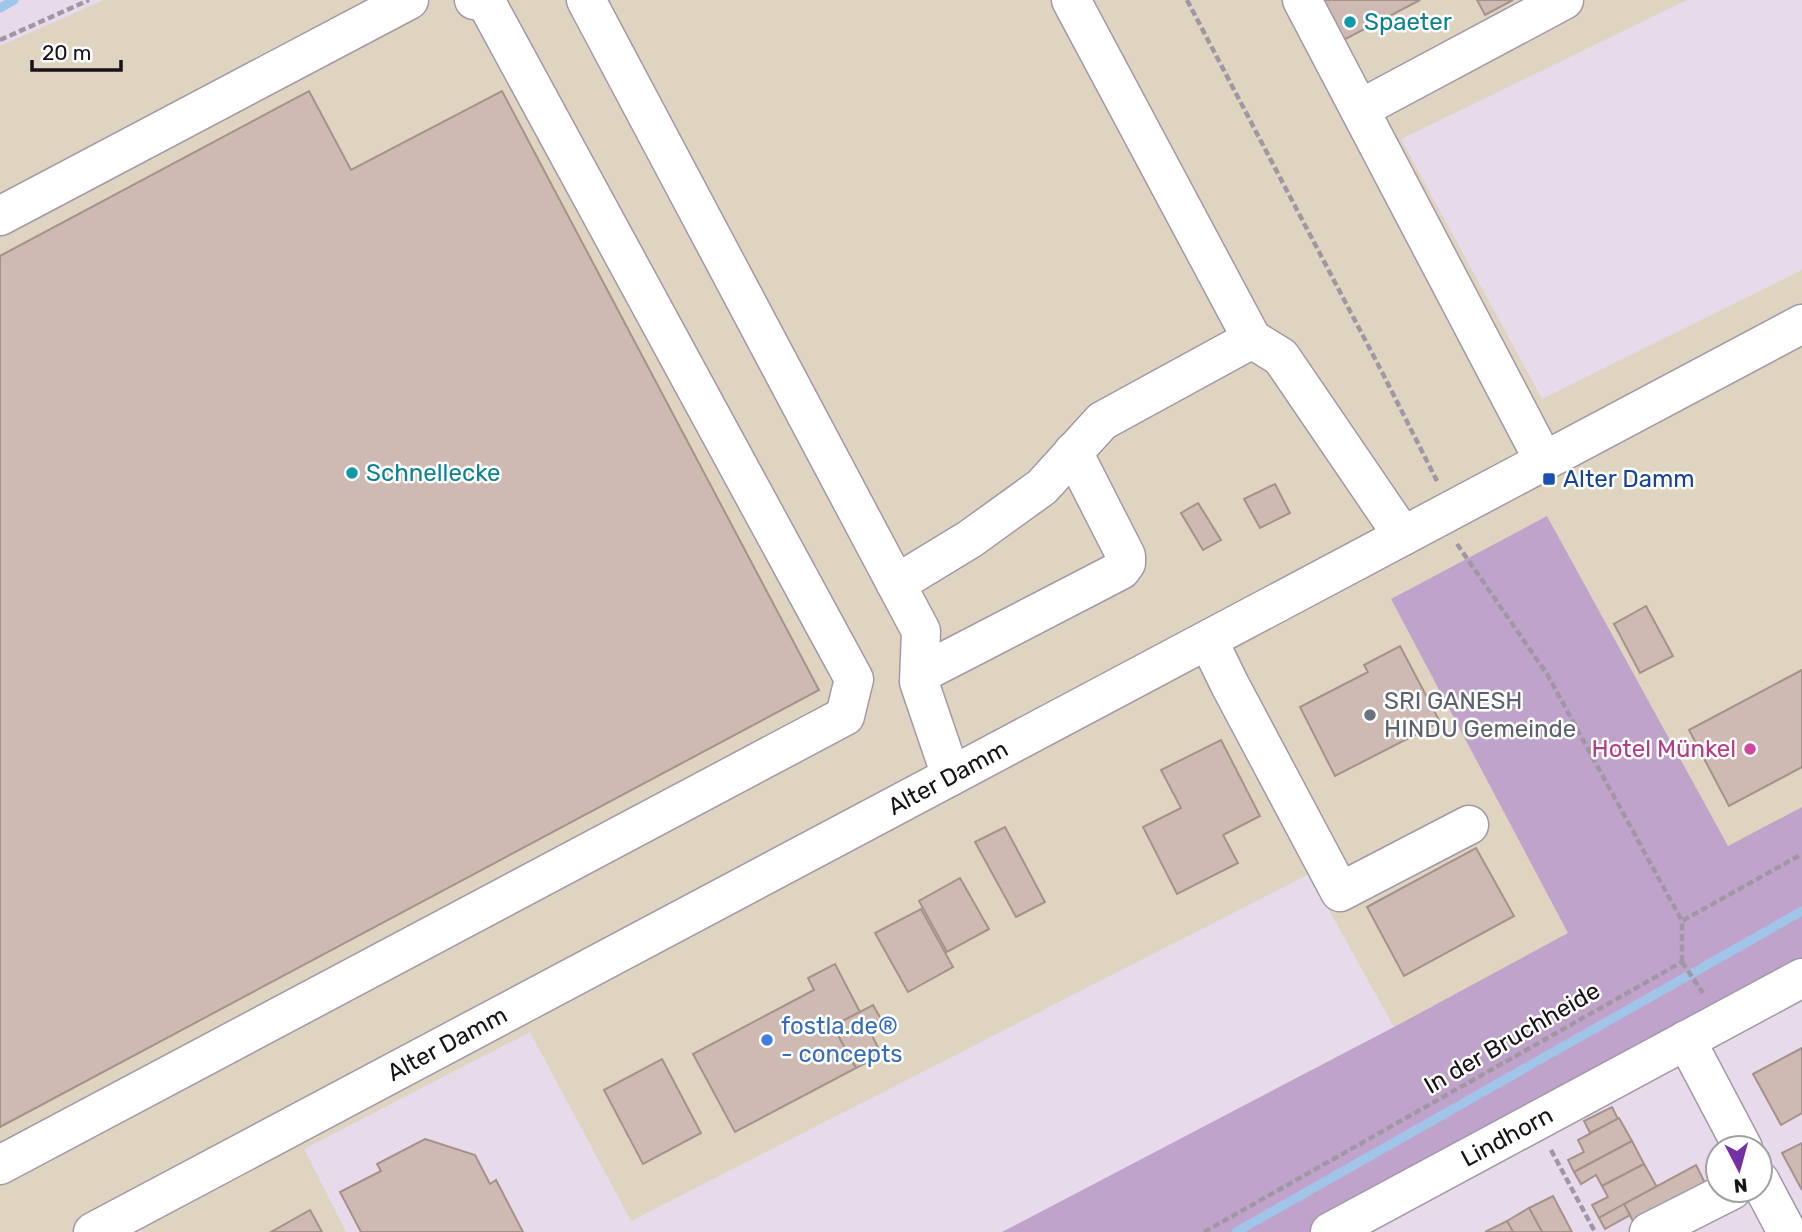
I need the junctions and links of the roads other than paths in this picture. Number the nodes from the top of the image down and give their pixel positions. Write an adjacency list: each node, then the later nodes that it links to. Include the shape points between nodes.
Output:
1 (409, 0): 8 (street)
2 (474, 0): 22 (street, via 486,2 854,679 845,716)
3 (586, 0): 14 (street)
4 (1072, 0): 10 (street)
5 (1302, 0): 7 (street)
6 (1564, 0): 7 (street)
7 (1360, 109): 12 (street)
8 (0, 216)
9 (1802, 324): 12 (street, Alter Damm)
10 (1252, 339): 11 (street, via 1102,421); 13 (street, via 1281,357)
11 (1073, 452): 14 (street, via 1042,487); 16 (street, via 1126,555 1122,570)
12 (1544, 461): 13 (street, Alter Damm)
13 (1403, 536): 15 (street, Alter Damm)
14 (896, 584): 16 (street, via 921,631)
15 (1208, 640): 17 (street, Alter Damm); 18 (street, via 1340,892)
16 (920, 674): 17 (street)
17 (951, 776): 25 (street, Alter Damm)
18 (1469, 825)
19 (1802, 978): 20 (street, Lindhorn)
20 (1686, 1041): 21 (street); 26 (street, Lindhorn)
21 (1736, 1134)
22 (0, 1165)
23 (1704, 1204): 27 (street)
24 (1772, 1204): 28 (street)
25 (93, 1232)
26 (1330, 1232)
27 (1649, 1232)
28 (1787, 1232)

